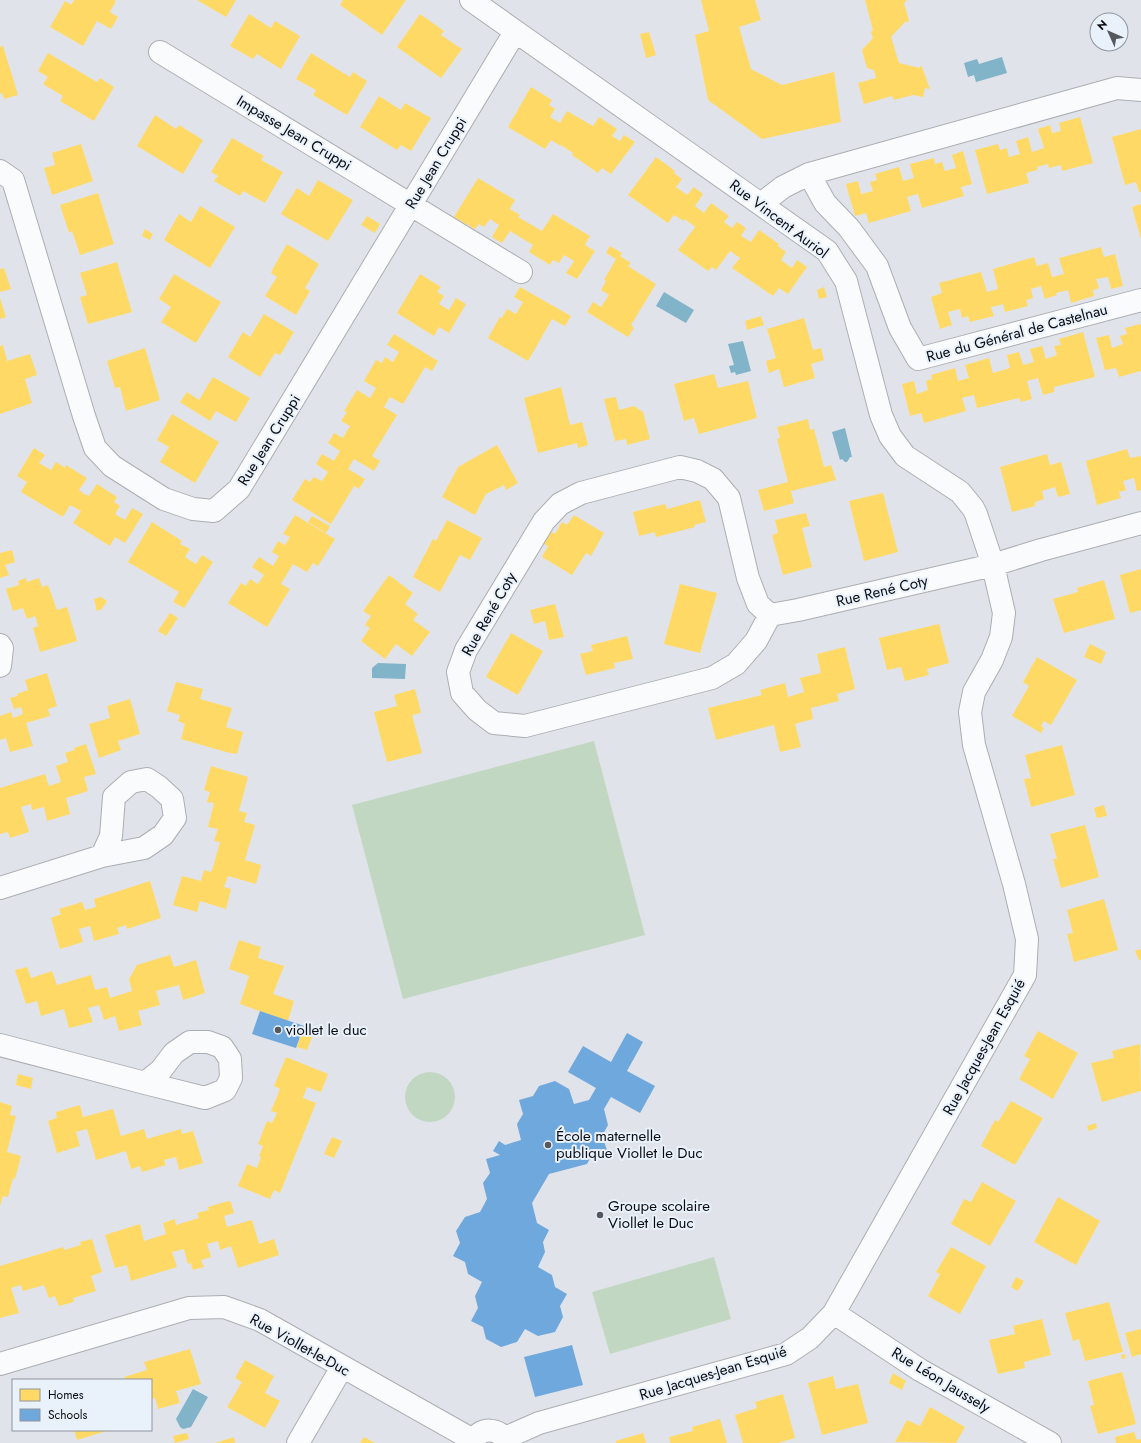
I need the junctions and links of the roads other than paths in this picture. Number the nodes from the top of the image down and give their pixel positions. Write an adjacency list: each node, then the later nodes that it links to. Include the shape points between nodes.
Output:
1 (471, 0): 2 (street, Rue Vincent Auriol)
2 (515, 32): 7 (street, Rue Vincent Auriol); 8 (street, Rue Jean Cruppi)
3 (160, 52): 8 (street, Impasse Jean Cruppi)
4 (1141, 90): 6 (street, via 1117,88)
5 (0, 170): 8 (street, Rue Jean Cruppi, via 13,180 95,448 112,466 164,499 193,509 214,511 239,489)
6 (809, 174): 7 (street, via 783,187); 10 (street, Rue du Général de Castelnau, via 825,203 877,266 900,328 918,359)
7 (761, 204): 12 (street, Rue Vincent Auriol, via 826,251 846,281 881,415 890,436 905,456 960,492 976,514)
8 (420, 210): 9 (street, Impasse Jean Cruppi)
9 (521, 272)
10 (1141, 300)
11 (1141, 522): 12 (street)
12 (993, 565): 13 (street, Rue René Coty, via 798,610); 20 (street, Rue Jacques-Jean Esquié, via 1004,613 1002,632 992,660 974,692 970,712 974,745 1027,939 1025,975)
13 (770, 614): 13 (street, Rue René Coty, via 758,604 748,578 729,498 713,479 697,471 680,467 581,493 560,504 544,521 466,650 458,672 462,693 476,710 494,723 525,726 712,678 736,664 756,641)
14 (0, 645): 15 (street)
15 (0, 666)
16 (102, 856): 17 (street)
17 (0, 888)
18 (0, 1045): 19 (street)
19 (145, 1084)
20 (834, 1313): 23 (street, Rue Jacques-Jean Esquié, via 810,1338 786,1354 539,1423); 26 (street, Rue Léon Jaussely, via 920,1370)
21 (0, 1364): 22 (street, Rue Viollet-le-Duc, via 189,1308 224,1307 260,1320)
22 (342, 1367): 24 (street, Rue Viollet-le-Duc); 25 (street)
23 (506, 1441): 24 (street, via 498,1432 488,1430 479,1433)
24 (472, 1442)
25 (298, 1443)
26 (1050, 1443)

